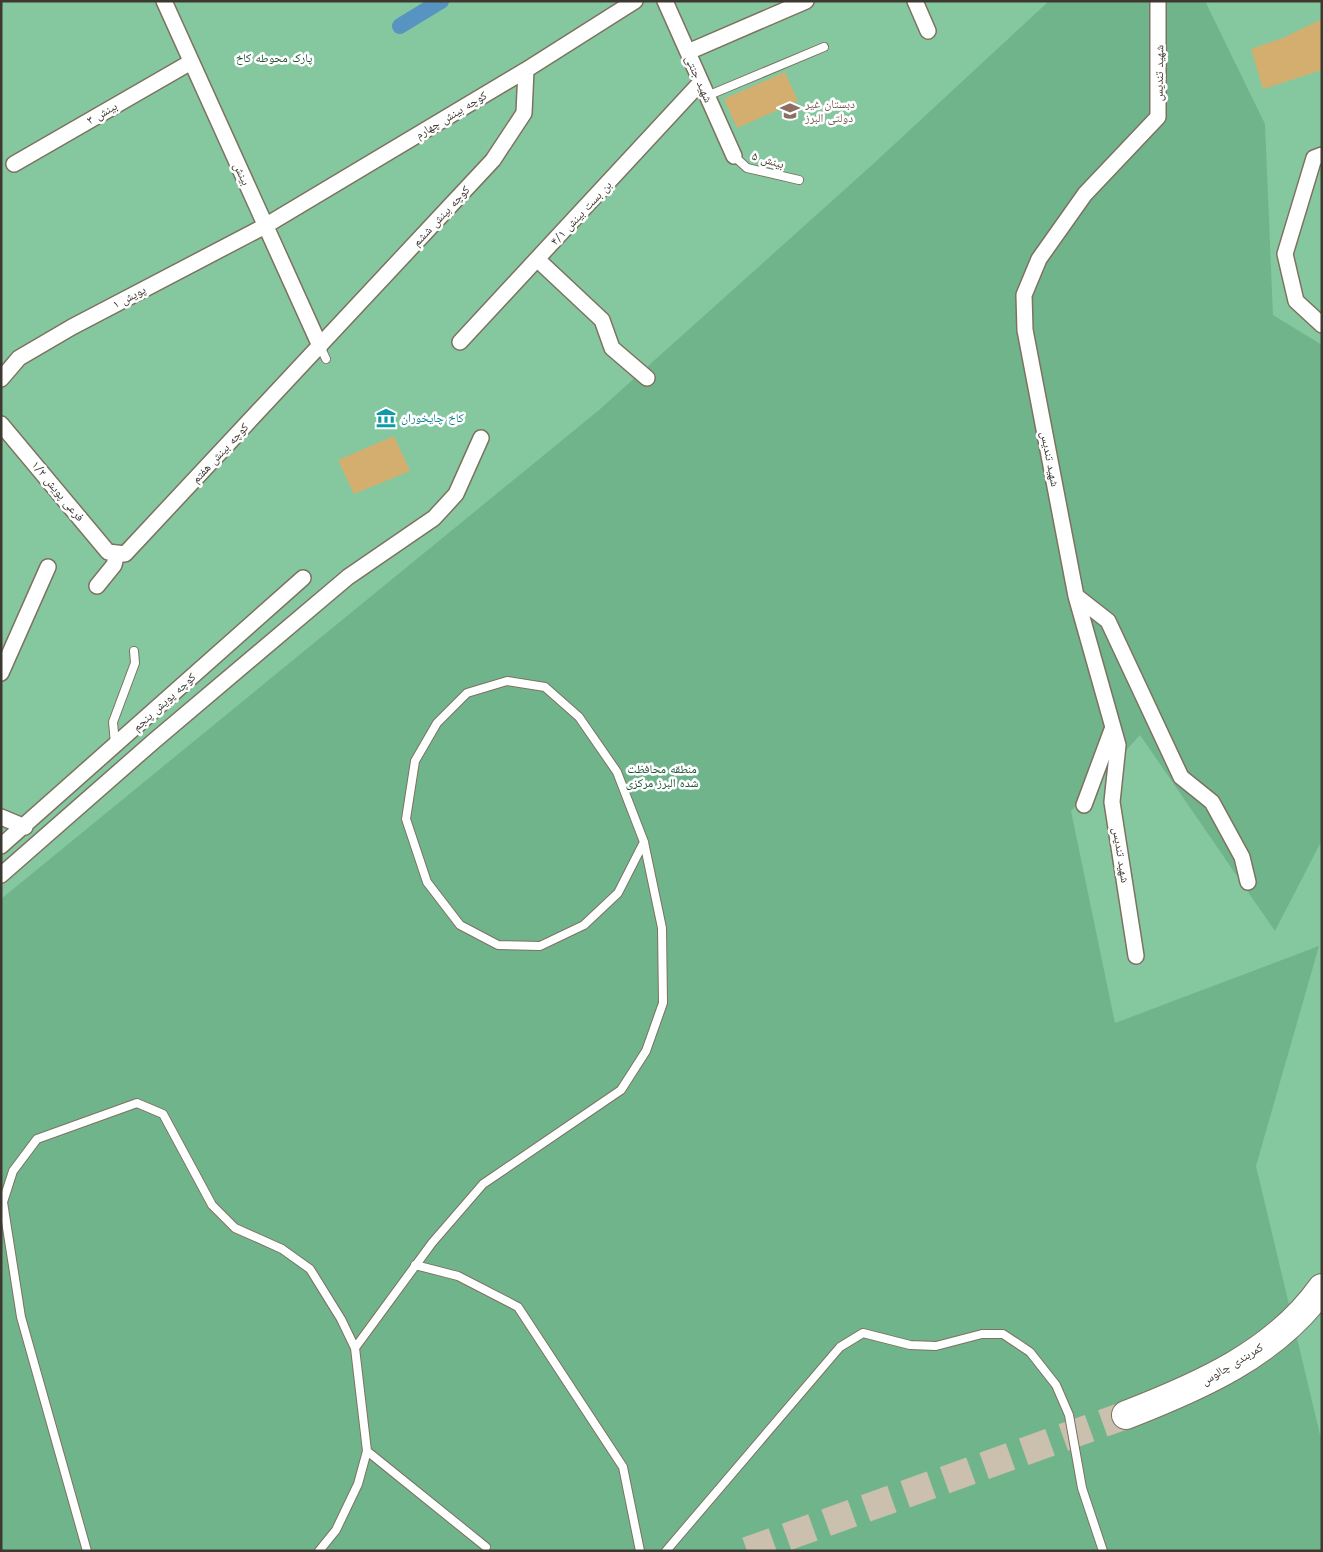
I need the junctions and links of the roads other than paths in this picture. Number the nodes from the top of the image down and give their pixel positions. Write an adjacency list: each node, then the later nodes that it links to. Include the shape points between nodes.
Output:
1 (635, 1): 11 (street, کوچه بینش چهارم)
2 (665, 1): 9 (street, شهید جنتی)
3 (806, 1): 9 (street)
4 (915, 1): 7 (street)
5 (1158, 1): 30 (street, شهید تندیس, via 1158,117 1085,194 1039,259 1024,295 1026,330)
6 (165, 2): 10 (street, بینش)
7 (928, 31)
8 (824, 46): 12 (lane)
9 (688, 52): 12 (street, شهید جنتی)
10 (191, 62): 15 (street, بینش ۳); 17 (street, بینش)
11 (526, 70): 17 (street, کوچه بینش چهارم); 21 (street, کوچه بینش ششم, via 524,113 493,160)
12 (704, 89): 14 (street, شهید جنتی); 18 (street, بن بست بینش ۴/۱)
13 (1322, 155): 19 (street, via 1314,158 1285,254 1296,301)
14 (734, 156): 16 (lane, بینش ۵, via 747,168)
15 (14, 164)
16 (799, 180)
17 (266, 226): 21 (street, بینش); 22 (street, پویش ۱, via 72,327 19,358)
18 (538, 260): 20 (street, بن بست بینش ۴/۱); 23 (street, via 602,320 612,348)
19 (1322, 325)
20 (460, 342)
21 (323, 352): 26 (street, کوچه بینش هفتم, via 125,554)
22 (1, 378)
23 (647, 378)
24 (1, 424): 26 (street, فرعی پویش ۱/۲, via 108,552)
25 (481, 438): 40 (street, via 456,494 434,518 348,577)
26 (117, 553): 29 (street, via 114,565)
27 (48, 567): 32 (street)
28 (303, 578): 34 (street, کوچه پویش پنجم)
29 (97, 586)
30 (1076, 596): 33 (street, شهید تندیس); 41 (street, via 1108,621 1181,777 1212,802 1242,857)
31 (134, 651): 34 (lane, via 135,663 113,722)
32 (1, 673)
33 (1113, 727): 35 (street); 42 (street, شهید تندیس, via 1118,745 1112,802)
34 (115, 746): 37 (street, کوچه پویش پنجم)
35 (1084, 805)
36 (1, 817): 37 (street)
37 (25, 827): 39 (street, کوچه پویش پنجم)
38 (644, 842): 38 (lane, via 617,772 579,717 545,687 507,681 468,693 437,723 414,761 406,818 427,882 460,925 498,944 540,946 584,925 618,893); 43 (lane, via 662,937 663,1003 646,1051 621,1090 484,1184)
39 (1, 846)
40 (1, 875)
41 (1248, 882)
42 (1136, 956)
43 (415, 1265): 45 (lane); 51 (lane, via 458,1276 518,1307 623,1467)
44 (1322, 1288): 46 (highway, کمربندی چالوس, via 1301,1314 1256,1352 1213,1377)
45 (355, 1348): 47 (lane); 49 (lane, via 310,1269 282,1249 235,1228 212,1205 163,1114 137,1103 37,1138 13,1171 3,1202 22,1317)
46 (1126, 1415)
47 (366, 1451): 48 (lane); 50 (lane, via 358,1484 336,1530)
48 (486, 1547)
49 (87, 1551)
50 (320, 1551)
51 (640, 1551)
52 (666, 1551): 53 (lane, via 840,1347 863,1333 910,1345 936,1346 982,1334 1003,1334 1030,1352 1056,1385 1069,1415 1082,1488)
53 (1103, 1551)

